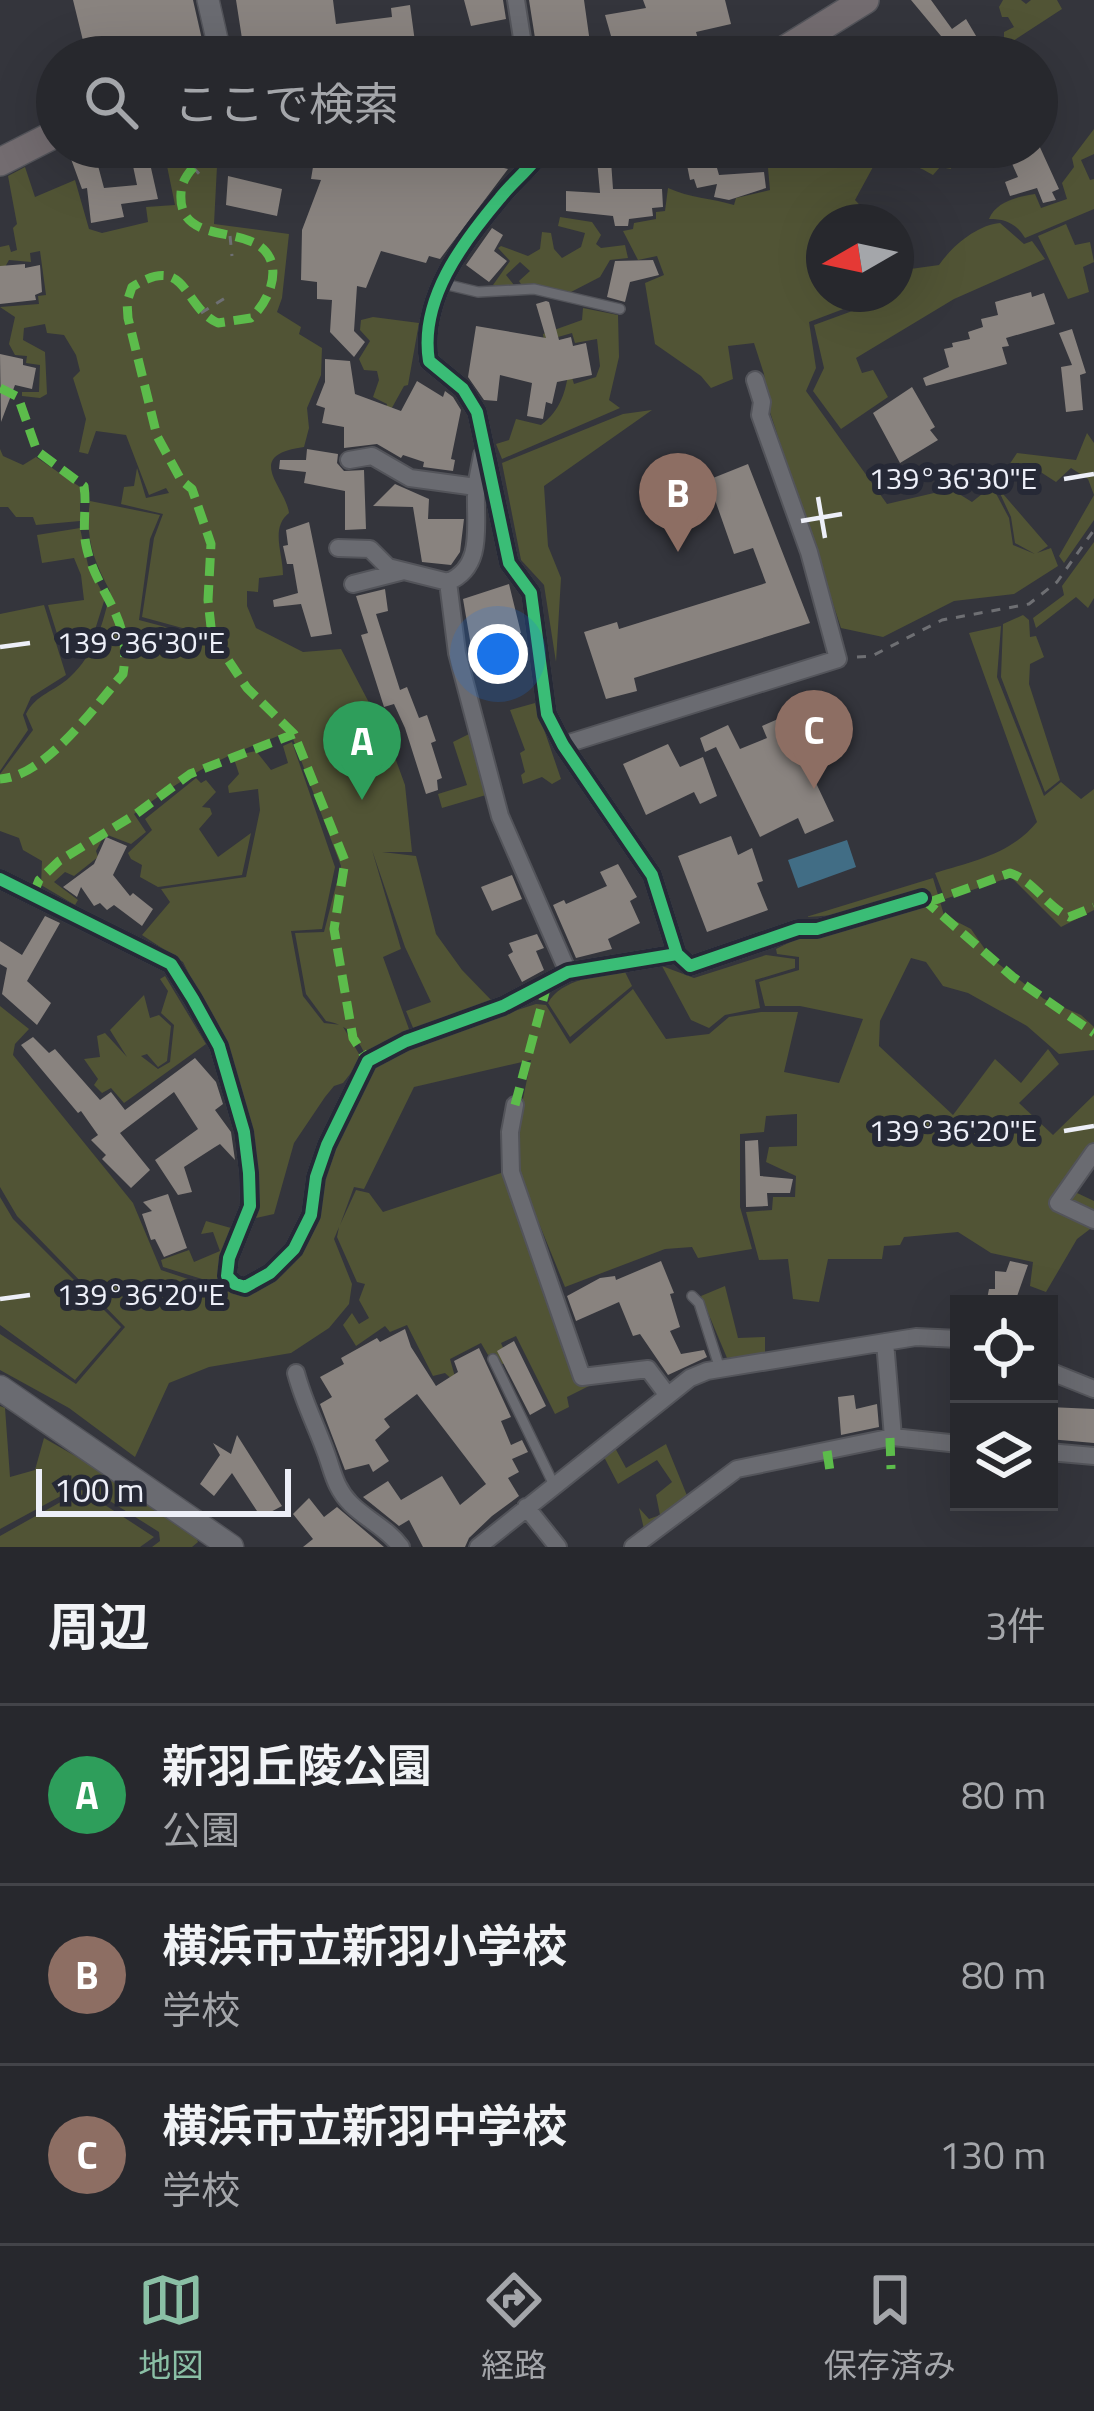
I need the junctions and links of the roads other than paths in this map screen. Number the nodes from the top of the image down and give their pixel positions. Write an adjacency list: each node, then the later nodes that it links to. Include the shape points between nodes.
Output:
1 (208, 0): 5 (street)
2 (516, 0): 6 (street)
3 (865, 0): 4 (main road)
4 (836, 8): 7 (main road)
5 (216, 36)
6 (522, 36)
7 (799, 36)
8 (36, 144): 9 (main road)
9 (0, 162)
10 (526, 168): 11 (street)
11 (440, 284): 12 (lane, via 534,289); 14 (street, via 430,308 429,361 463,389)
12 (620, 308)
13 (755, 380): 21 (street, via 838,659)
14 (483, 447): 16 (street); 21 (street, via 509,563 531,593 548,715)
15 (349, 460): 16 (street, via 372,456 410,478)
16 (476, 488): 19 (street, via 472,562)
17 (338, 548): 18 (street, via 370,549)
18 (405, 571): 19 (street); 20 (street)
19 (448, 582): 25 (street, via 457,653 500,816)
20 (353, 584)
21 (563, 745): 24 (street, via 652,875)
22 (0, 879): 25 (street, via 171,964 193,999 219,1046 244,1132 250,1206 227,1276 245,1287 294,1249 327,1145 368,1061)
23 (922, 898): 24 (street, via 690,966)
24 (677, 954): 25 (street)
25 (568, 972)
26 (515, 1105): 38 (street, via 511,1172 581,1378 648,1369)
27 (1094, 1152): 28 (street, via 1058,1203)
28 (1094, 1220)
29 (692, 1296): 33 (lane)
30 (950, 1339): 31 (street)
31 (885, 1342): 33 (street); 39 (street)
32 (493, 1359): 43 (lane)
33 (720, 1369): 38 (street)
34 (296, 1373): 46 (street, via 331,1478)
35 (1058, 1375): 37 (street)
36 (0, 1388): 45 (main road)
37 (1094, 1389)
38 (667, 1394): 43 (street)
39 (893, 1437): 40 (street); 49 (street, via 737,1469)
40 (950, 1443)
41 (1058, 1453): 42 (street)
42 (1094, 1456)
43 (554, 1485): 44 (street)
44 (526, 1507): 47 (street); 48 (street)
45 (231, 1547)
46 (401, 1547)
47 (478, 1547)
48 (558, 1547)
49 (633, 1547)

